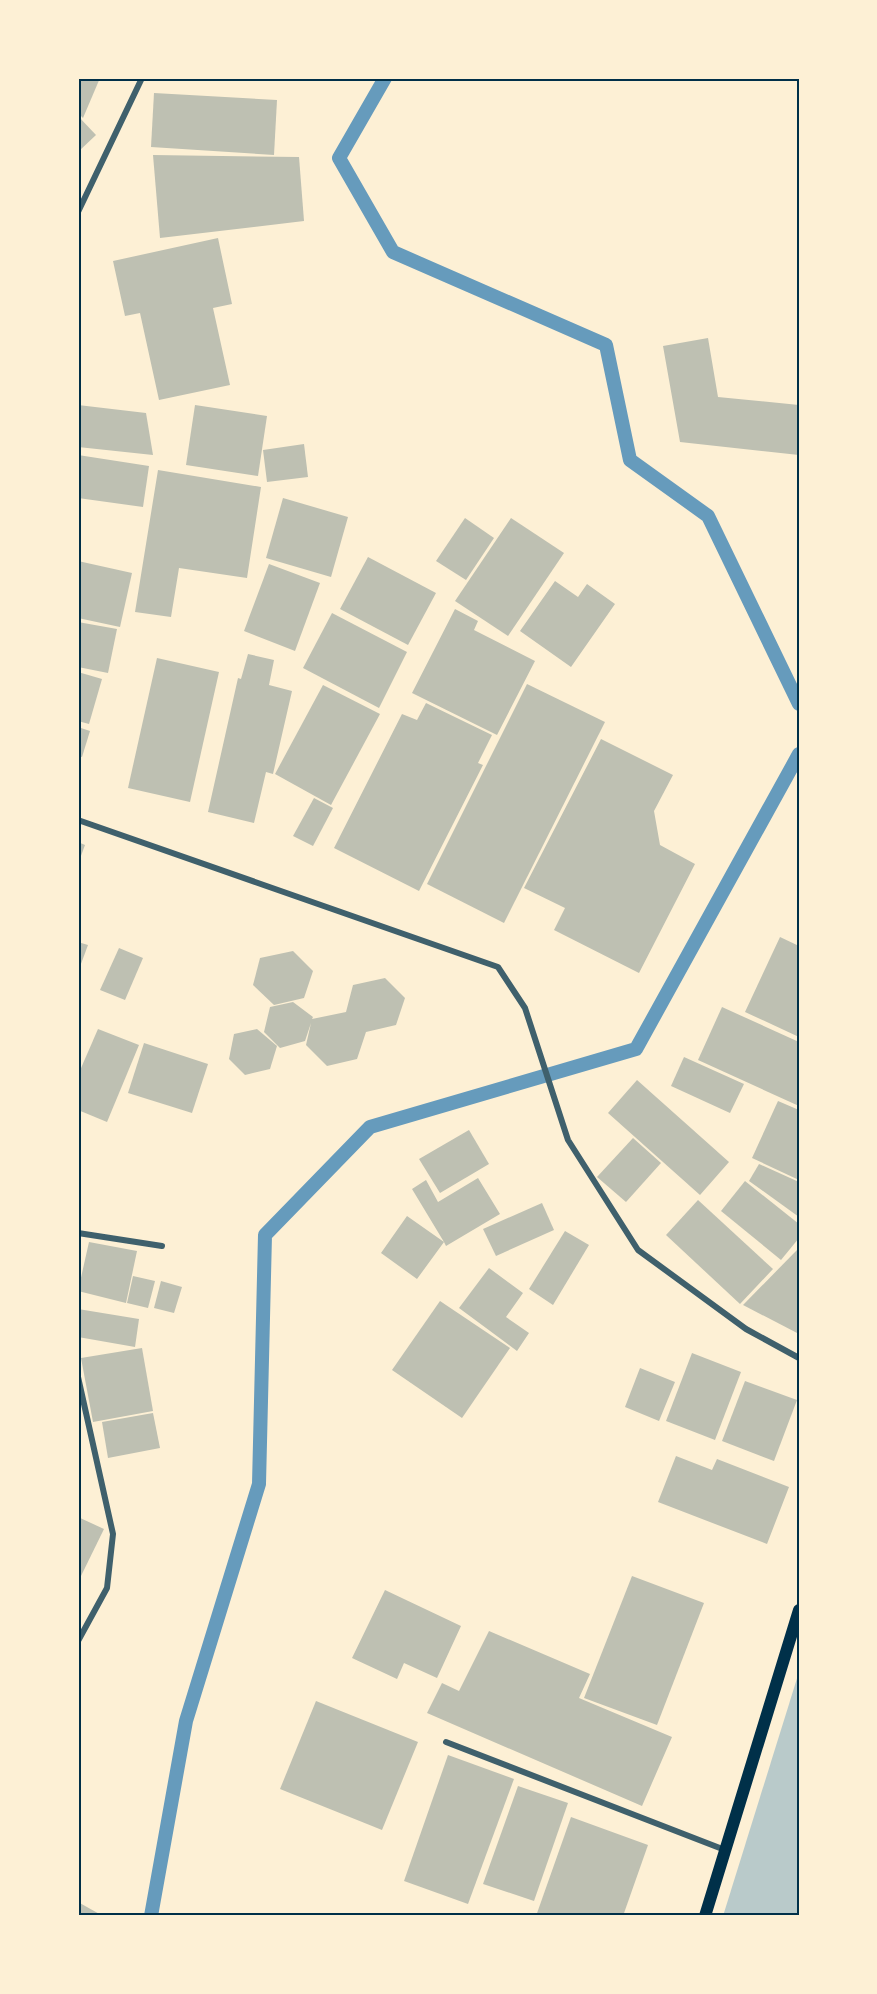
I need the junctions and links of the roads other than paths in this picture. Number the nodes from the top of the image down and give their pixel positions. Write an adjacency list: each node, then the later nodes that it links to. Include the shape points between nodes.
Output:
1 (142, 78): 2 (street)
2 (78, 212)
3 (78, 820): 6 (street, via 498,968 525,1008 568,1140 638,1250 746,1329)
4 (78, 1233): 5 (street)
5 (162, 1246)
6 (799, 1358)
7 (78, 1377): 9 (street, via 113,1534 107,1588)
8 (799, 1610): 11 (main road)
9 (78, 1641)
10 (446, 1742): 11 (street)
11 (725, 1850): 12 (main road)
12 (705, 1916)

